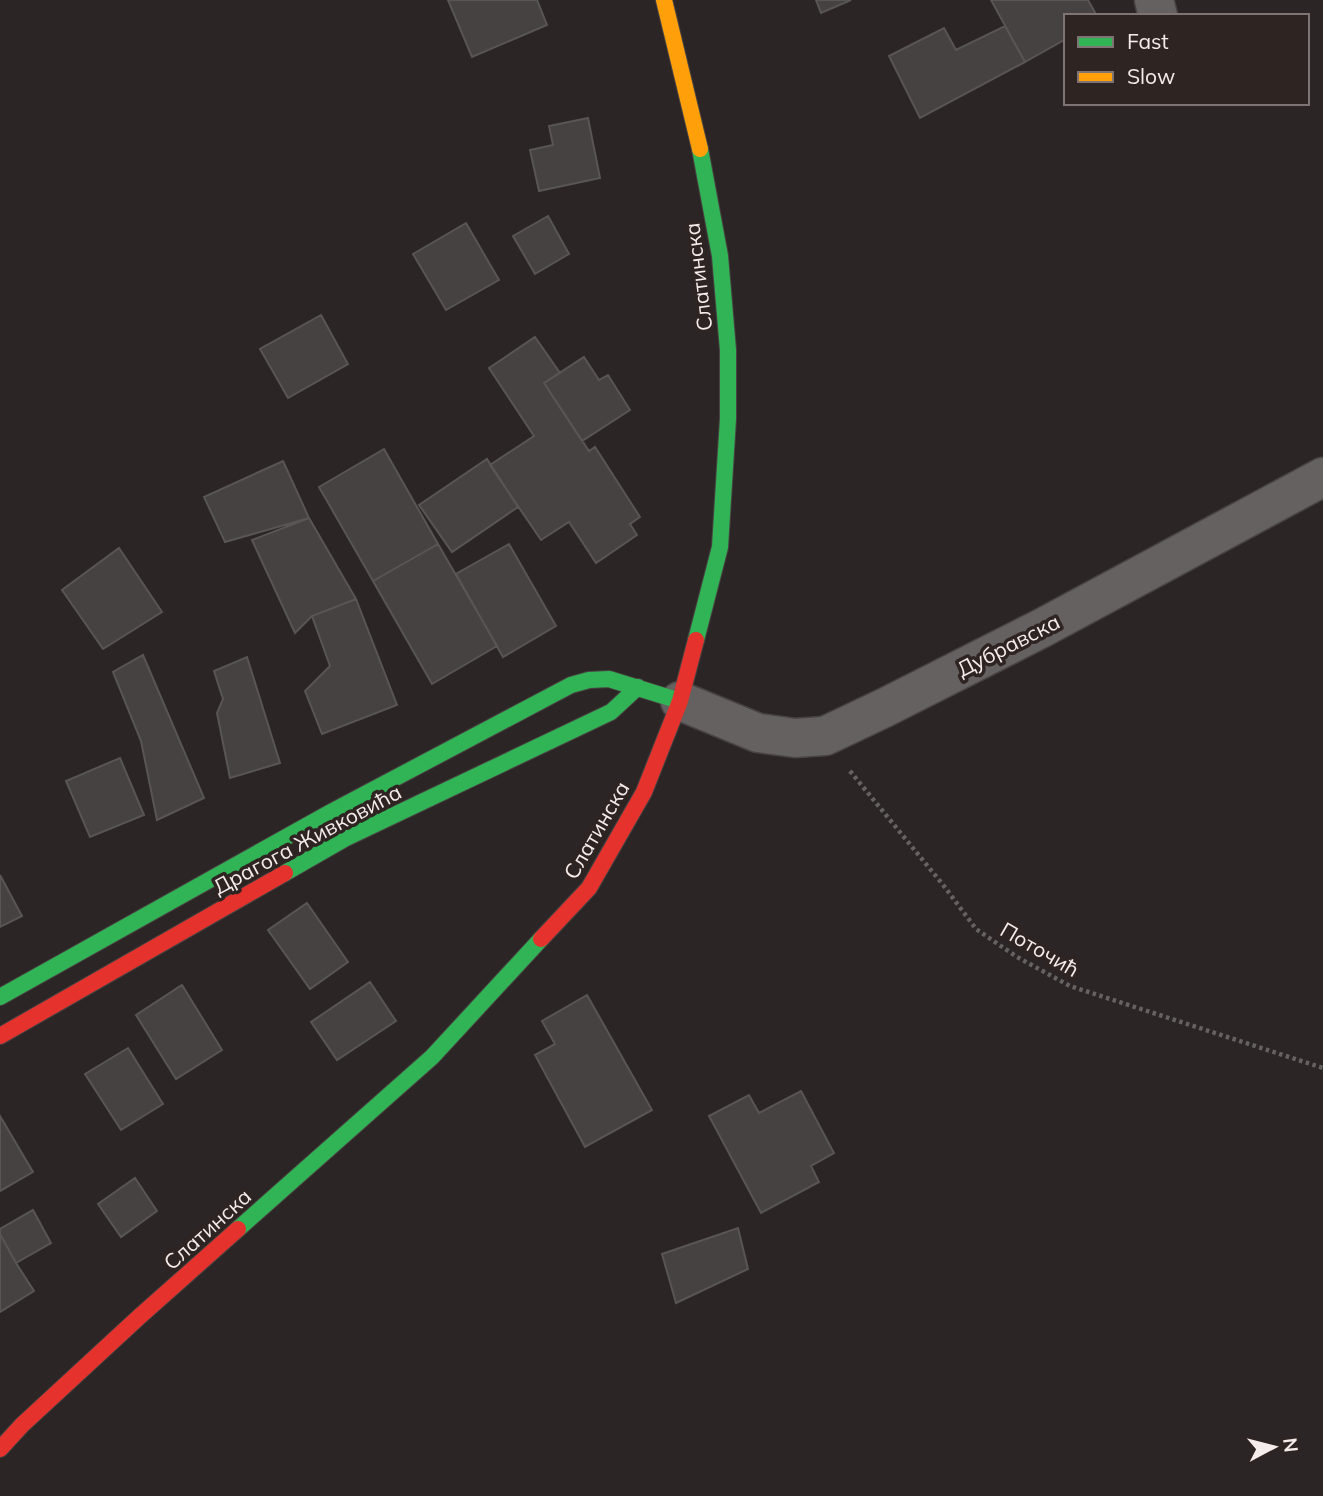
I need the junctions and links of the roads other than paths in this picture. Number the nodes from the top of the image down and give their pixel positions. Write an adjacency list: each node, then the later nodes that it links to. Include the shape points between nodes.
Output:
1 (664, 0): 4 (street, Слатинска, via 701,152 720,256 728,349 720,547)
2 (1323, 477): 4 (street, Дубравска, via 1042,628 825,736 758,733)
3 (638, 687): 4 (street, Драгога Живковића); 5 (street, Драгога Живковића, via 609,679 570,685); 6 (street, Драгога Живковића, via 611,712 346,838)
4 (680, 701): 7 (street, Слатинска, via 644,792 589,888 432,1057 139,1317)
5 (0, 997)
6 (0, 1036)
7 (0, 1450)

